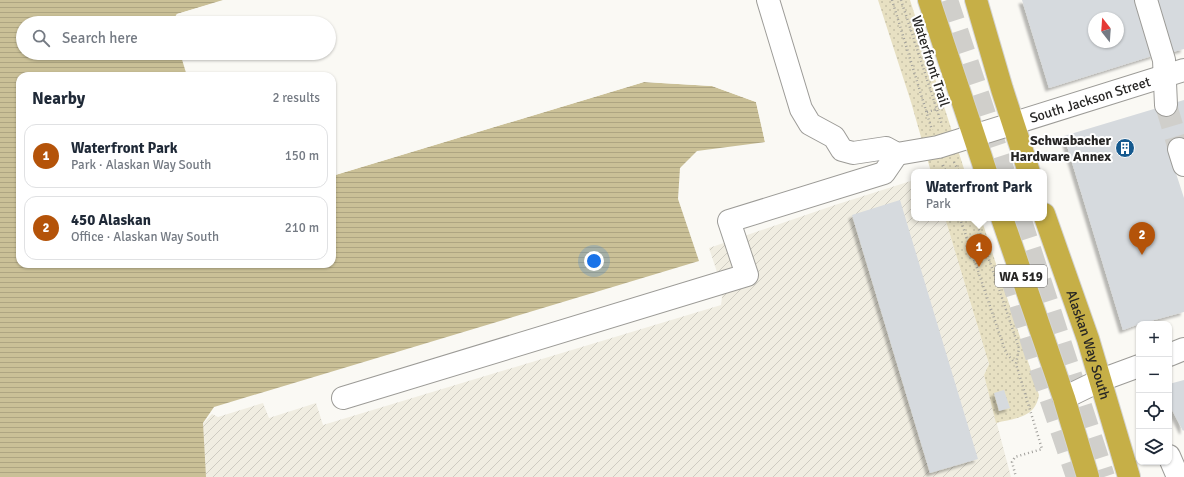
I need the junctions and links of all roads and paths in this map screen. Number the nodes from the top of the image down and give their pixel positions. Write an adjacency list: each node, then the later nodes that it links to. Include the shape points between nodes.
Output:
1 (768, 0): 16 (street, via 801,110 810,124 834,137 842,150)
2 (892, 0): 11 (path)
3 (901, 0): 10 (path, Waterfront Trail)
4 (929, 0): 15 (highway)
5 (976, 0): 12 (highway)
6 (1146, 0): 7 (street, via 1163,58)
7 (1174, 73): 8 (street); 12 (street, South Jackson Street)
8 (1166, 105)
9 (944, 107): 10 (path)
10 (935, 109): 11 (path); 13 (path, Waterfront Trail)
11 (926, 112): 14 (path)
12 (1013, 124): 15 (street, South Jackson Street); 19 (highway)
13 (943, 129)
14 (932, 132)
15 (973, 136): 17 (street, South Jackson Street, via 938,147); 18 (highway)
16 (860, 152): 17 (street, via 886,148); 20 (street)
17 (897, 154): 20 (street, via 884,173)
18 (985, 169)
19 (1028, 169)
20 (868, 178): 30 (street, via 729,221 747,276)
21 (961, 221): 27 (path, via 1006,353)
22 (976, 221): 27 (path, via 1020,348)
23 (1003, 221): 31 (highway, WA 519)
24 (1046, 221): 29 (highway, Alaskan Way South / WA 519)
25 (1184, 349): 26 (street)
26 (1172, 354)
27 (1016, 364): 33 (path, via 1042,449 1015,457 1012,462)
28 (1136, 367): 29 (street)
29 (1101, 380): 31 (street); 35 (highway, Alaskan Way South / WA 519)
30 (343, 398)
31 (1064, 398): 34 (highway, WA 519)
32 (1172, 463): 36 (street)
33 (1016, 477)
34 (1088, 477)
35 (1129, 477)
36 (1178, 477)

